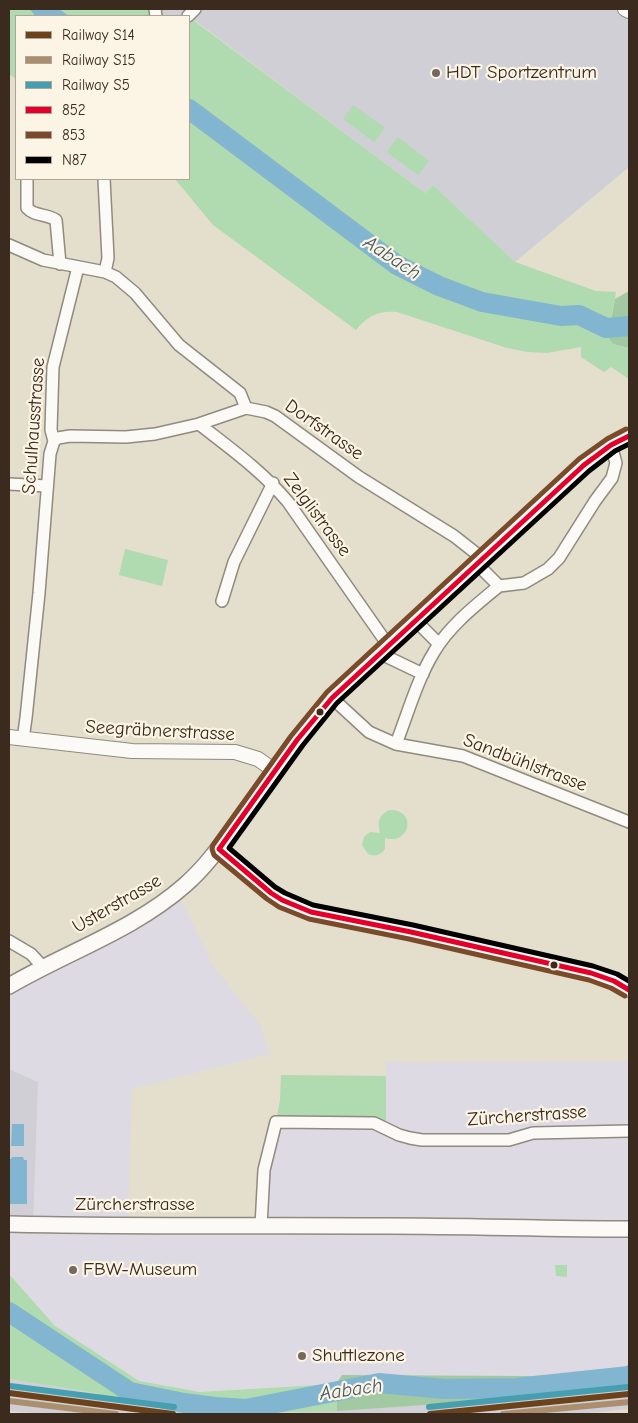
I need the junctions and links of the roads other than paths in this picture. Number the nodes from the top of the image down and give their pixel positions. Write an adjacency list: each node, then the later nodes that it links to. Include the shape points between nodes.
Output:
1 (625, 9): 2 (street)
2 (629, 11)
3 (27, 180): 6 (street, via 29,211 56,220)
4 (104, 180): 8 (street, via 108,258)
5 (9, 245): 6 (street)
6 (60, 264): 7 (street)
7 (78, 267): 8 (street); 12 (street, Schulhausstrasse, via 53,367 51,430)
8 (105, 272): 9 (street, via 135,292 178,345 240,392)
9 (246, 408): 10 (street); 17 (street, Dorfstrasse, via 275,416 359,477 454,536)
10 (199, 424): 12 (street, via 138,436 70,436); 14 (street, Zelglistrasse)
11 (629, 436): 13 (main road, Usterstrasse)
12 (54, 442): 16 (street, Schulhausstrasse)
13 (611, 445): 17 (main road, Usterstrasse, via 584,465); 18 (street, via 616,463 612,478 558,558 548,569 524,583)
14 (273, 483): 19 (street, via 234,562); 22 (street, Zelglistrasse)
15 (9, 484): 16 (street)
16 (47, 486): 25 (street, Schulhausstrasse, via 26,718)
17 (479, 560): 18 (street, Dorfstrasse); 20 (main road, Usterstrasse)
18 (498, 586): 21 (street)
19 (222, 601)
20 (415, 620): 21 (street); 22 (main road, Usterstrasse)
21 (440, 644): 23 (street)
22 (384, 649): 23 (street); 24 (main road, Usterstrasse)
23 (423, 674): 26 (street)
24 (332, 698): 26 (street, Sandbühlstrasse, via 369,732); 27 (main road, Usterstrasse)
25 (16, 738): 27 (street, Seegräbnerstrasse, via 132,751 235,752 258,759)
26 (396, 744): 28 (street, Sandbühlstrasse, via 463,756)
27 (275, 771): 29 (main road, Usterstrasse)
28 (629, 822)
29 (219, 848): 31 (main road, Usterstrasse, via 187,884 163,904 124,928); 33 (street, via 271,893 311,912 591,974)
30 (9, 941): 31 (street, via 31,954)
31 (43, 967): 32 (main road, Usterstrasse)
32 (9, 986)
33 (629, 990)
34 (624, 1131): 36 (street, Zürcherstrasse, via 533,1133 509,1140 422,1140 399,1135 374,1123 276,1122 264,1170)
35 (9, 1224): 36 (main road, Zürcherstrasse)
36 (261, 1226): 37 (main road, Zürcherstrasse)
37 (629, 1229)

